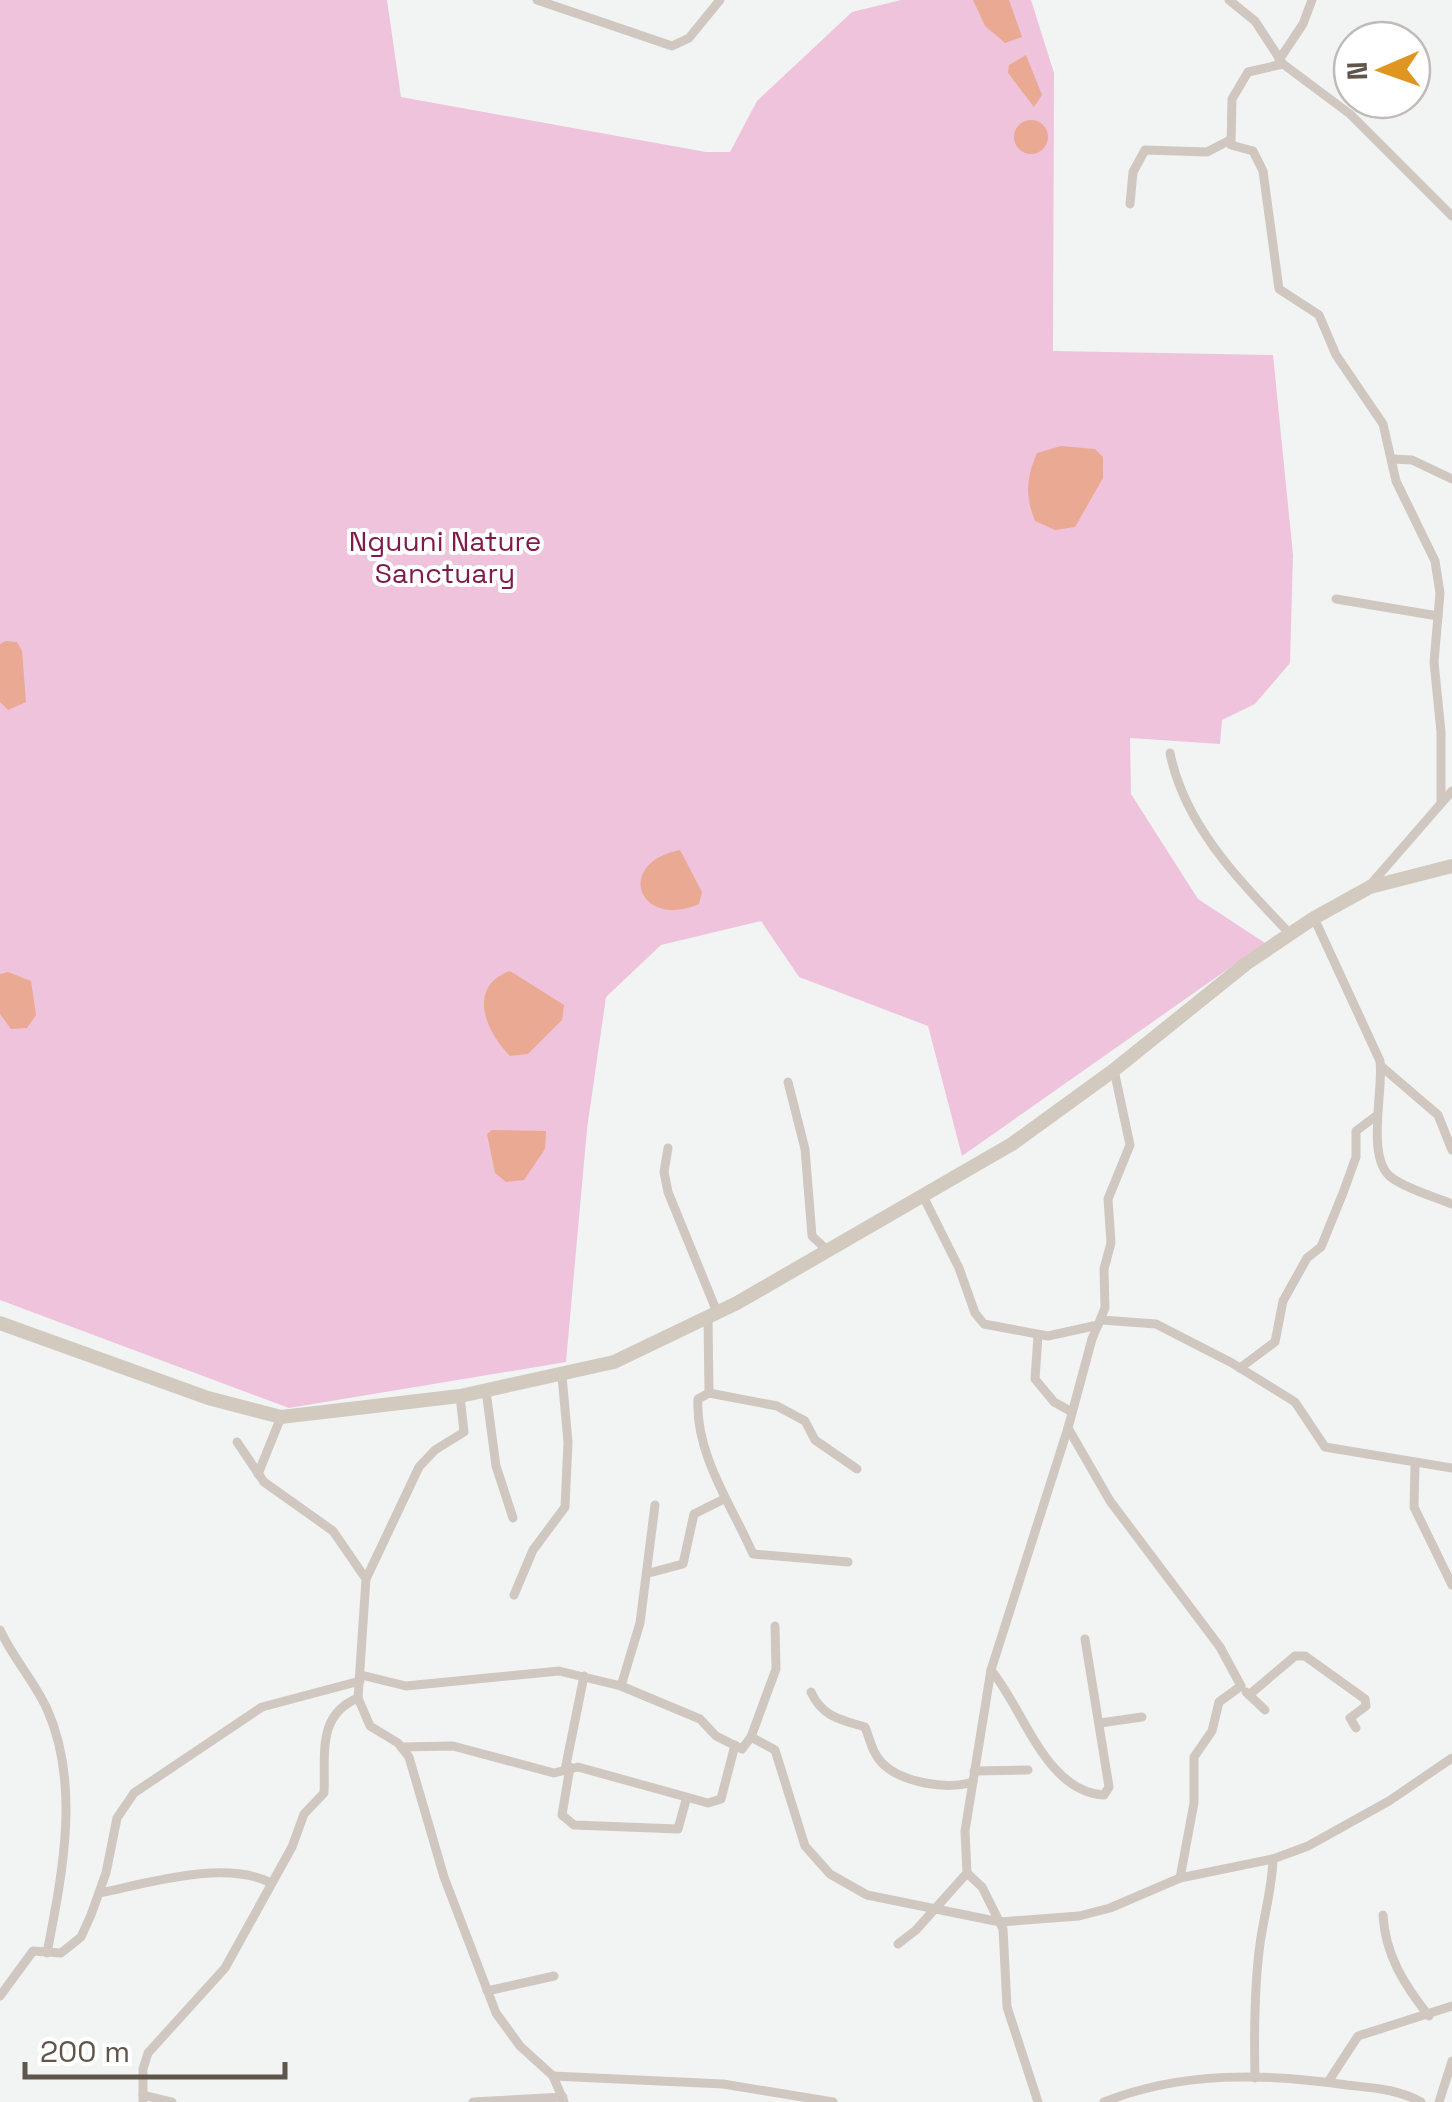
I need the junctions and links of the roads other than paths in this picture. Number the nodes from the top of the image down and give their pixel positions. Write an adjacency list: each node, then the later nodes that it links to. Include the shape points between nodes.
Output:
1 (538, 0): 2 (street, via 672,46 689,38)
2 (720, 0)
3 (1229, 0): 5 (street, via 1255,21)
4 (1312, 0): 5 (street)
5 (1281, 62): 6 (street, via 1248,72 1232,99); 7 (street)
6 (1230, 140): 8 (street, via 1207,152 1145,150 1133,172); 10 (street, via 1232,147 1252,151 1263,171 1279,289 1319,315 1336,355 1384,424)
7 (1448, 201): 9 (street)
8 (1130, 204)
9 (1452, 216)
10 (1392, 459): 11 (street, via 1412,460); 13 (street, via 1400,491 1436,561)
11 (1452, 479)
12 (1336, 599): 13 (street)
13 (1438, 616): 16 (street)
14 (1170, 752): 20 (street, via 1182,796 1224,861)
15 (1452, 791): 16 (street)
16 (1441, 803): 18 (street)
17 (1452, 866): 18 (main road)
18 (1370, 886): 19 (main road)
19 (1314, 918): 20 (main road); 21 (street)
20 (1291, 935): 22 (main road)
21 (1380, 1066): 24 (street); 25 (street)
22 (1114, 1070): 28 (main road); 33 (street, via 1130,1145 1108,1199 1111,1244)
23 (788, 1082): 30 (street, via 805,1149 812,1236)
24 (1376, 1116): 29 (street, via 1388,1174); 35 (street, via 1357,1129 1356,1157 1343,1193 1320,1247 1283,1301 1275,1342)
25 (1448, 1123): 27 (street)
26 (668, 1148): 31 (street, via 668,1192)
27 (1452, 1150)
28 (924, 1198): 30 (main road); 34 (street, via 980,1321)
29 (1452, 1202)
30 (829, 1252): 31 (main road)
31 (713, 1314): 36 (main road, via 626,1358); 38 (street)
32 (0, 1323): 41 (main road, via 208,1398)
33 (1100, 1323): 34 (street); 35 (street, via 1156,1324); 40 (street)
34 (1038, 1336): 40 (street, via 1035,1378)
35 (1240, 1368): 44 (street, via 1295,1402 1321,1444)
36 (562, 1376): 37 (main road); 55 (street, via 565,1507 533,1550)
37 (486, 1391): 39 (main road); 50 (street, via 496,1466)
38 (708, 1393): 46 (street, via 787,1410); 48 (street, via 698,1399 699,1421)
39 (460, 1396): 41 (main road); 53 (street, via 464,1432 419,1468)
40 (1072, 1412): 42 (street)
41 (282, 1417): 47 (street)
42 (1068, 1428): 59 (street); 63 (street, via 1100,1485)
43 (238, 1442): 47 (street)
44 (1415, 1465): 45 (street); 54 (street, via 1414,1507)
45 (1452, 1468)
46 (857, 1469)
47 (258, 1474): 53 (street, via 332,1531)
48 (724, 1499): 51 (street, via 759,1557); 52 (street, via 694,1514 684,1564)
49 (655, 1505): 52 (street)
50 (513, 1518)
51 (848, 1562)
52 (649, 1574): 62 (street)
53 (366, 1579): 61 (street)
54 (1452, 1585)
55 (514, 1595)
56 (776, 1626): 71 (street, via 776,1668)
57 (0, 1630): 89 (street, via 28,1672 60,1744 64,1865)
58 (1086, 1639): 69 (street)
59 (991, 1670): 69 (street, via 1060,1778 1104,1795 1109,1786); 76 (street)
60 (584, 1676): 61 (street, via 558,1671 406,1686); 62 (street); 75 (street)
61 (361, 1678): 66 (street); 84 (street, via 262,1707 148,1781 117,1818)
62 (621, 1686): 72 (street, via 700,1719)
63 (1241, 1686): 65 (street); 82 (street, via 1218,1702 1212,1731 1196,1754)
64 (812, 1692): 78 (street, via 835,1719 865,1727 874,1752 890,1768 941,1785)
65 (1249, 1694): 67 (street); 70 (street, via 1295,1656 1306,1656 1365,1699 1366,1706 1350,1718)
66 (358, 1698): 73 (street, via 370,1726); 83 (street, via 332,1718 322,1753 324,1793 304,1814)
67 (1265, 1710)
68 (1142, 1717): 69 (street)
69 (1100, 1723)
70 (1356, 1728)
71 (752, 1737): 72 (street, via 747,1748); 85 (street, via 774,1750 806,1846 830,1874 866,1896)
72 (735, 1746): 79 (street, via 722,1799)
73 (401, 1748): 75 (street, via 453,1746 554,1773); 91 (street, via 423,1794 444,1877)
74 (1452, 1758): 80 (street, via 1389,1801)
75 (568, 1769): 79 (street); 79 (street, via 562,1815 574,1825 678,1829)
76 (974, 1770): 77 (street); 78 (street)
77 (1028, 1770)
78 (973, 1782): 81 (street)
79 (686, 1800)
80 (1273, 1859): 82 (street); 97 (street, via 1257,1971)
81 (966, 1873): 85 (street); 87 (street, via 982,1887)
82 (1180, 1878): 87 (street, via 1079,1916)
83 (269, 1882): 84 (street, via 225,1870); 99 (street, via 225,1968 148,2054)
84 (99, 1893): 89 (street, via 81,1936 61,1953)
85 (938, 1908): 87 (street); 88 (street)
86 (1383, 1915): 94 (street, via 1402,1980)
87 (1000, 1922): 104 (street, via 1007,1941 1007,2007)
88 (898, 1944)
89 (48, 1954): 92 (street, via 32,1952)
90 (554, 1976): 91 (street)
91 (487, 1991): 96 (street, via 507,2030)
92 (0, 1996)
93 (1452, 2006): 94 (street)
94 (1429, 2016): 98 (street, via 1358,2036)
95 (1452, 2062): 107 (street)
96 (553, 2076): 100 (street); 103 (street, via 724,2084)
97 (1254, 2078): 98 (street); 105 (street, via 1164,2083)
98 (1328, 2082): 106 (street, via 1392,2090)
99 (143, 2098): 101 (street)
100 (564, 2099): 102 (street)
101 (172, 2102)
102 (473, 2102)
103 (833, 2102)
104 (1038, 2102)
105 (1104, 2102)
106 (1421, 2102)
107 (1439, 2102)

